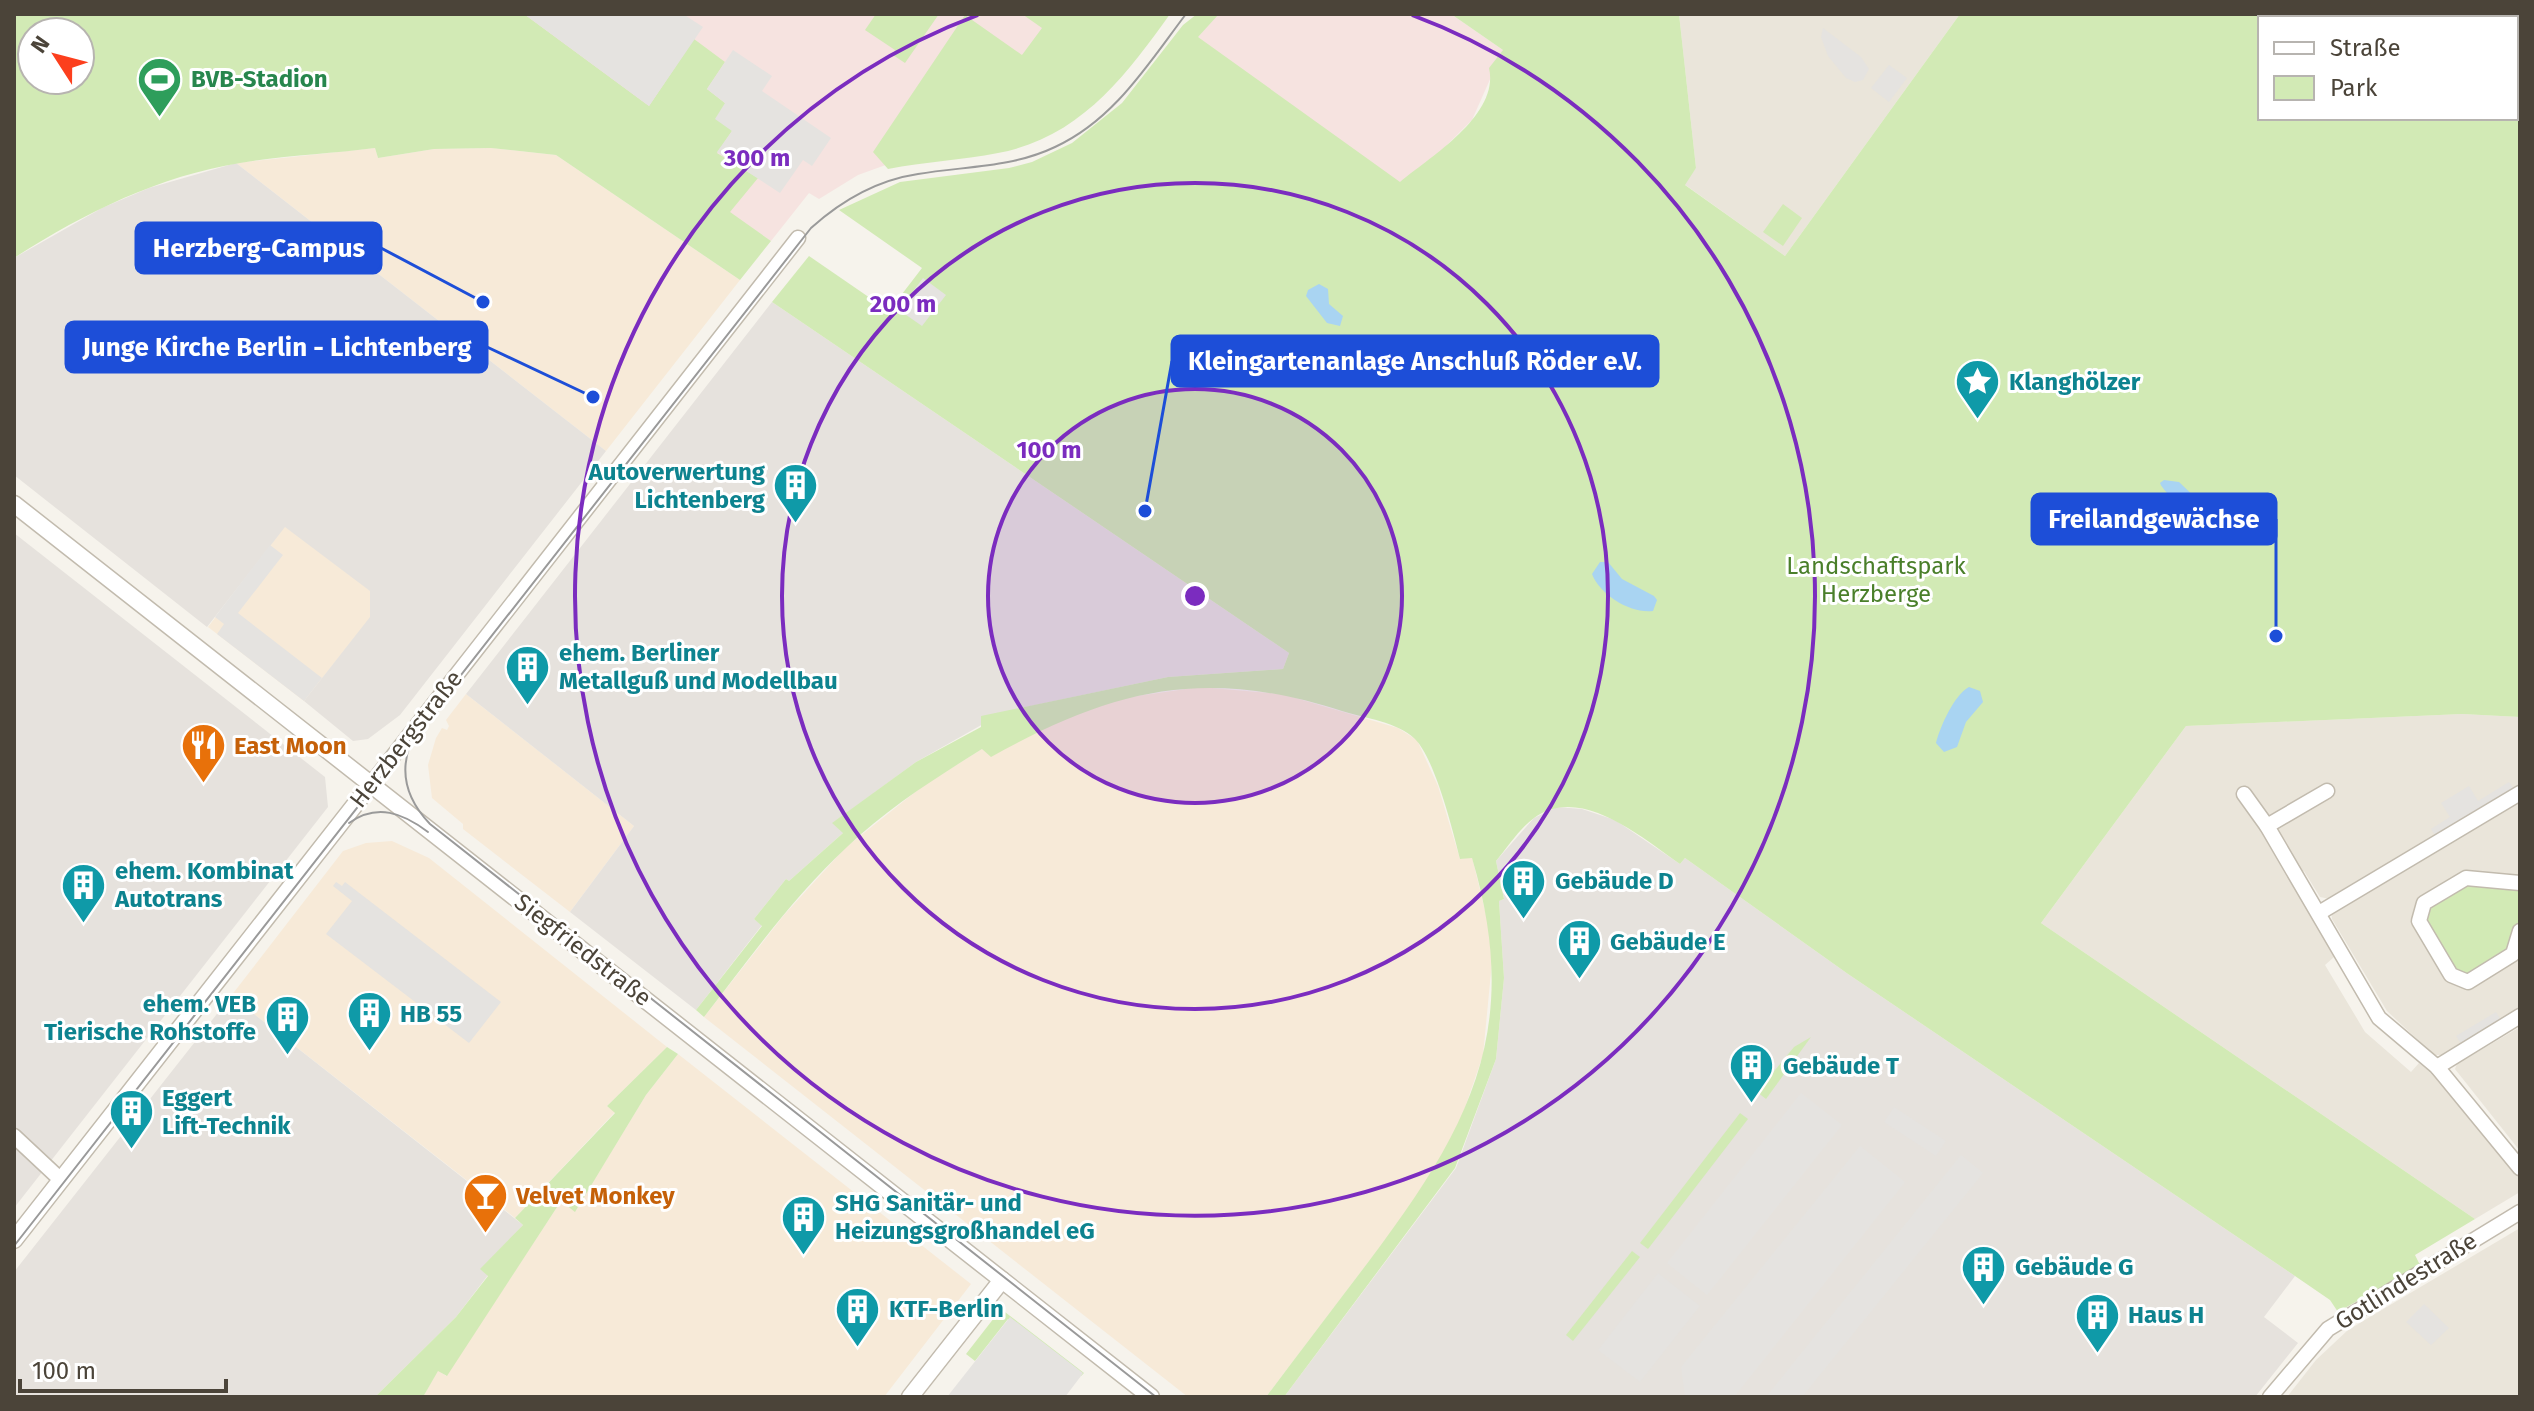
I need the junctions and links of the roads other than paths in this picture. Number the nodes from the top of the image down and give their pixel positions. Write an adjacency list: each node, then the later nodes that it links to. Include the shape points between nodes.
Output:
1 (798, 238): 3 (street, Herzbergstraße)
2 (14, 504): 3 (street, Siegfriedstraße)
3 (372, 783): 15 (street, Herzbergstraße); 18 (street, Siegfriedstraße)
4 (2327, 791): 7 (street)
5 (2520, 793): 9 (street)
6 (2244, 794): 7 (street)
7 (2267, 826): 9 (street)
8 (2520, 883): 10 (street, via 2466,878 2424,903 2419,921 2451,975 2468,982 2513,954)
9 (2319, 913): 12 (street, via 2379,1018)
10 (2520, 931)
11 (2520, 1016): 12 (street)
12 (2437, 1067): 14 (street)
13 (14, 1136): 15 (street)
14 (2520, 1168)
15 (61, 1180): 17 (street, Herzbergstraße)
16 (2520, 1212): 21 (street, Gotlindestraße, via 2328,1329)
17 (14, 1240)
18 (1002, 1280): 19 (street); 20 (street, Siegfriedstraße)
19 (910, 1397)
20 (1151, 1397)
21 (2270, 1397)

